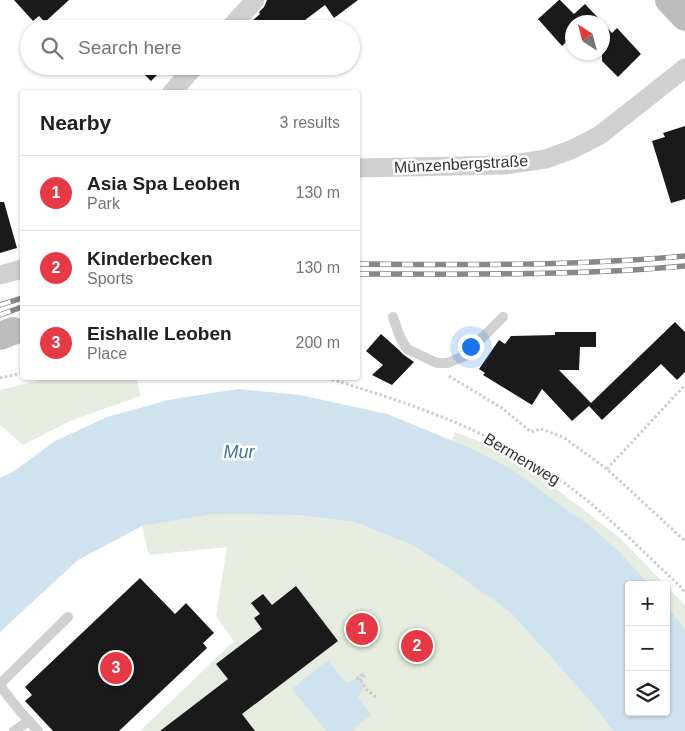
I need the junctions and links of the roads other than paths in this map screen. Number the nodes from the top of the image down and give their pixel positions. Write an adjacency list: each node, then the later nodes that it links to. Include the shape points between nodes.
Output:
1 (255, 0): 4 (street)
2 (669, 0): 3 (main road)
3 (685, 17)
4 (237, 20)
5 (685, 68): 8 (street, Münzenbergstraße, via 600,135 546,159 504,165)
6 (187, 75): 7 (street)
7 (174, 90)
8 (360, 168)
9 (20, 270): 10 (street)
10 (0, 275)
11 (392, 317): 12 (lane, via 407,349 437,363 447,363 467,355)
12 (503, 317)
13 (68, 618): 14 (lane)
14 (0, 685): 15 (lane)
15 (29, 721): 16 (lane); 17 (lane)
16 (14, 731)
17 (38, 731)

